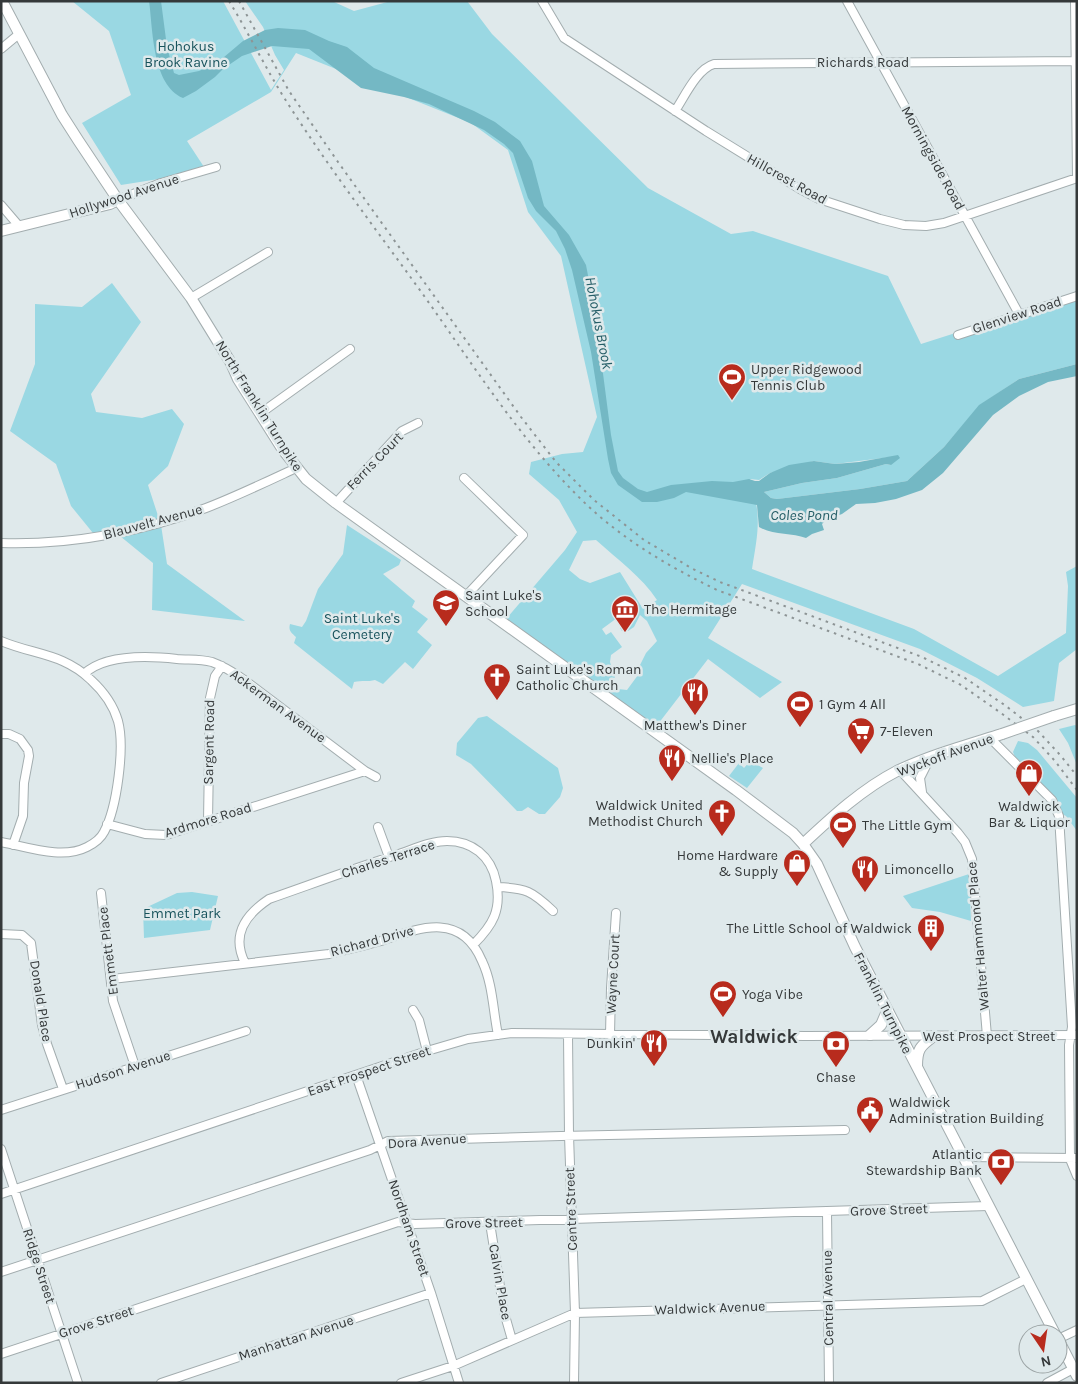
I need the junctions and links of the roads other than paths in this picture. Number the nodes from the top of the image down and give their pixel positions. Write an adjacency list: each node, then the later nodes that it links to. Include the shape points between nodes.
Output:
1 (2, 1): 5 (main road, North Franklin Turnpike)
2 (542, 1): 10 (street, Hillcrest Road, via 564,38)
3 (847, 1): 8 (street, Morningside Road)
4 (1075, 1): 7 (street)
5 (19, 34): 6 (street); 13 (main road, North Franklin Turnpike, via 62,115)
6 (1, 49)
7 (1075, 61): 8 (street, Richards Road); 9 (street)
8 (881, 62): 10 (street, Richards Road, via 714,64 700,72); 15 (street, Morningside Road)
9 (1076, 85): 12 (street)
10 (675, 111): 15 (street, Hillcrest Road, via 819,199 904,225 926,226)
11 (216, 167): 13 (street, Hollywood Avenue)
12 (1077, 178): 15 (street, Hillcrest Road)
13 (118, 200): 16 (main road, Hollywood Avenue); 20 (main road, North Franklin Turnpike)
14 (1, 205): 16 (street)
15 (965, 216): 21 (street, Morningside Road)
16 (19, 226): 17 (main road, Hollywood Avenue)
17 (1, 231)
18 (268, 252): 20 (street)
19 (1077, 296): 21 (street, Glenview Road)
20 (191, 298): 24 (main road, North Franklin Turnpike)
21 (1019, 314): 22 (street, Glenview Road)
22 (958, 335)
23 (350, 349): 24 (street)
24 (261, 413): 26 (main road, North Franklin Turnpike)
25 (418, 423): 28 (street, Ferris Court, via 402,431)
26 (296, 468): 28 (main road, North Franklin Turnpike); 29 (street, Blauvelt Avenue, via 204,509 145,527 52,542)
27 (464, 478): 30 (street, via 524,535)
28 (336, 503): 30 (main road, North Franklin Turnpike)
29 (1, 543)
30 (466, 596): 35 (main road, North Franklin Turnpike)
31 (1, 641): 33 (street, via 60,659)
32 (222, 666): 33 (street, Ackerman Avenue, via 199,660 147,657 114,661); 40 (street, Ackerman Avenue); 43 (street, Sargent Road, via 215,676 210,698)
33 (84, 674): 44 (street, via 107,699 116,715 120,733 114,805)
34 (1077, 709): 37 (main road, Wyckoff Avenue, bridge)
35 (648, 727): 47 (main road, Franklin Turnpike, via 794,833)
36 (1, 734): 48 (street, via 20,739 29,756 23,816)
37 (990, 738): 38 (main road, Wyckoff Avenue); 55 (street, via 1056,807 1060,825)
38 (930, 758): 39 (main road, Wyckoff Avenue); 42 (street, via 920,778)
39 (900, 770): 42 (street, Walter Hammond Place); 47 (main road, Wyckoff Avenue, via 865,791)
40 (365, 772): 41 (street, Ackerman Avenue); 43 (street, Ardmore Road)
41 (376, 777)
42 (923, 794): 70 (street, Walter Hammond Place, via 962,838 972,859)
43 (208, 821): 44 (street, Ardmore Road, via 177,832 155,835)
44 (108, 824): 48 (street, via 96,841 78,850 59,852)
45 (378, 826): 49 (street)
46 (1, 842): 48 (street)
47 (803, 844): 61 (main road, Franklin Turnpike, via 817,864)
48 (13, 845)
49 (389, 857): 50 (street, Charles Terrace, via 445,841 466,844 487,859); 58 (street, Charles Terrace, via 260,905 246,920 238,942)
50 (497, 887): 52 (street, via 524,889); 57 (street, Charles Terrace, via 492,922)
51 (101, 893): 59 (street, Emmett Place)
52 (553, 911)
53 (616, 913): 65 (street, Wayne Court)
54 (1, 934): 75 (street, Donald Place, via 22,935 31,943 42,1025)
55 (1067, 943): 56 (street); 66 (street)
56 (1077, 943)
57 (473, 945): 58 (street, Richard Drive, via 454,930 433,927 411,930 329,954); 63 (street, Richard Drive, via 487,974)
58 (245, 963): 59 (street, Richard Drive)
59 (112, 979): 72 (street, Emmett Place, via 114,1001)
60 (413, 1010): 71 (street)
61 (887, 1011): 67 (main road, via 881,1025); 68 (main road, Franklin Turnpike)
62 (246, 1031): 72 (street, Hudson Avenue)
63 (498, 1035): 64 (street, East Prospect Street); 71 (street, East Prospect Street, via 468,1039)
64 (568, 1035): 65 (street, East Prospect Street); 78 (street, Centre Street)
65 (610, 1035): 67 (street, East Prospect Street)
66 (1074, 1035): 70 (street, West Prospect Street); 82 (street, via 1069,1045)
67 (870, 1036): 68 (street, West Prospect Street)
68 (900, 1036): 69 (street, West Prospect Street); 73 (main road, Franklin Turnpike)
69 (934, 1036): 70 (street, West Prospect Street); 73 (main road, via 920,1047)
70 (987, 1036)
71 (427, 1051): 74 (street, East Prospect Street)
72 (135, 1066): 75 (street, Hudson Avenue)
73 (918, 1069): 81 (main road, Franklin Turnpike)
74 (356, 1075): 79 (street, Nordham Street); 84 (street, East Prospect Street)
75 (64, 1089): 76 (street, Hudson Avenue)
76 (1, 1110)
77 (845, 1130): 78 (street, Dora Avenue)
78 (569, 1136): 79 (street, Dora Avenue, via 388,1141); 88 (street, Centre Street)
79 (380, 1145): 89 (street, Nordham Street); 91 (street, Dora Avenue)
80 (1, 1149): 84 (street, Ridge Street)
81 (964, 1157): 82 (street); 86 (main road, Franklin Turnpike)
82 (1073, 1159): 83 (street)
83 (1077, 1176)
84 (14, 1189): 85 (street, East Prospect Street); 91 (street, Ridge Street)
85 (1, 1194)
86 (988, 1206): 87 (street, Grove Street); 93 (main road, Franklin Turnpike)
87 (827, 1212): 88 (street, Grove Street); 95 (street, Central Avenue)
88 (572, 1220): 90 (street, Grove Street); 96 (street, Centre Street)
89 (407, 1223): 90 (street, Grove Street); 94 (street, Nordham Street); 98 (street, Grove Street, via 398,1222)
90 (490, 1223): 99 (street, Calvin Place, via 504,1312)
91 (37, 1260): 92 (street, Dora Avenue); 98 (street, Ridge Street)
92 (1, 1272)
93 (1026, 1279): 95 (street, Waldwick Avenue, via 982,1301); 97 (main road, Franklin Turnpike)
94 (431, 1293): 102 (street, Nordham Street); 105 (street, Manhattan Avenue)
95 (828, 1304): 96 (street, Waldwick Avenue); 109 (street, Central Avenue)
96 (574, 1313): 99 (street, Waldwick Avenue); 108 (street, Centre Street)
97 (1050, 1324)
98 (61, 1333): 100 (street, Grove Street); 104 (street, Ridge Street)
99 (512, 1340): 102 (street, Waldwick Avenue)
100 (1, 1354)
101 (1068, 1359): 103 (main road)
102 (453, 1366): 106 (street, Waldwick Avenue); 107 (street, Nordham Street)
103 (1075, 1373): 110 (street)
104 (78, 1383)
105 (161, 1383)
106 (401, 1383)
107 (458, 1383)
108 (574, 1383)
109 (829, 1383)
110 (1047, 1383)

